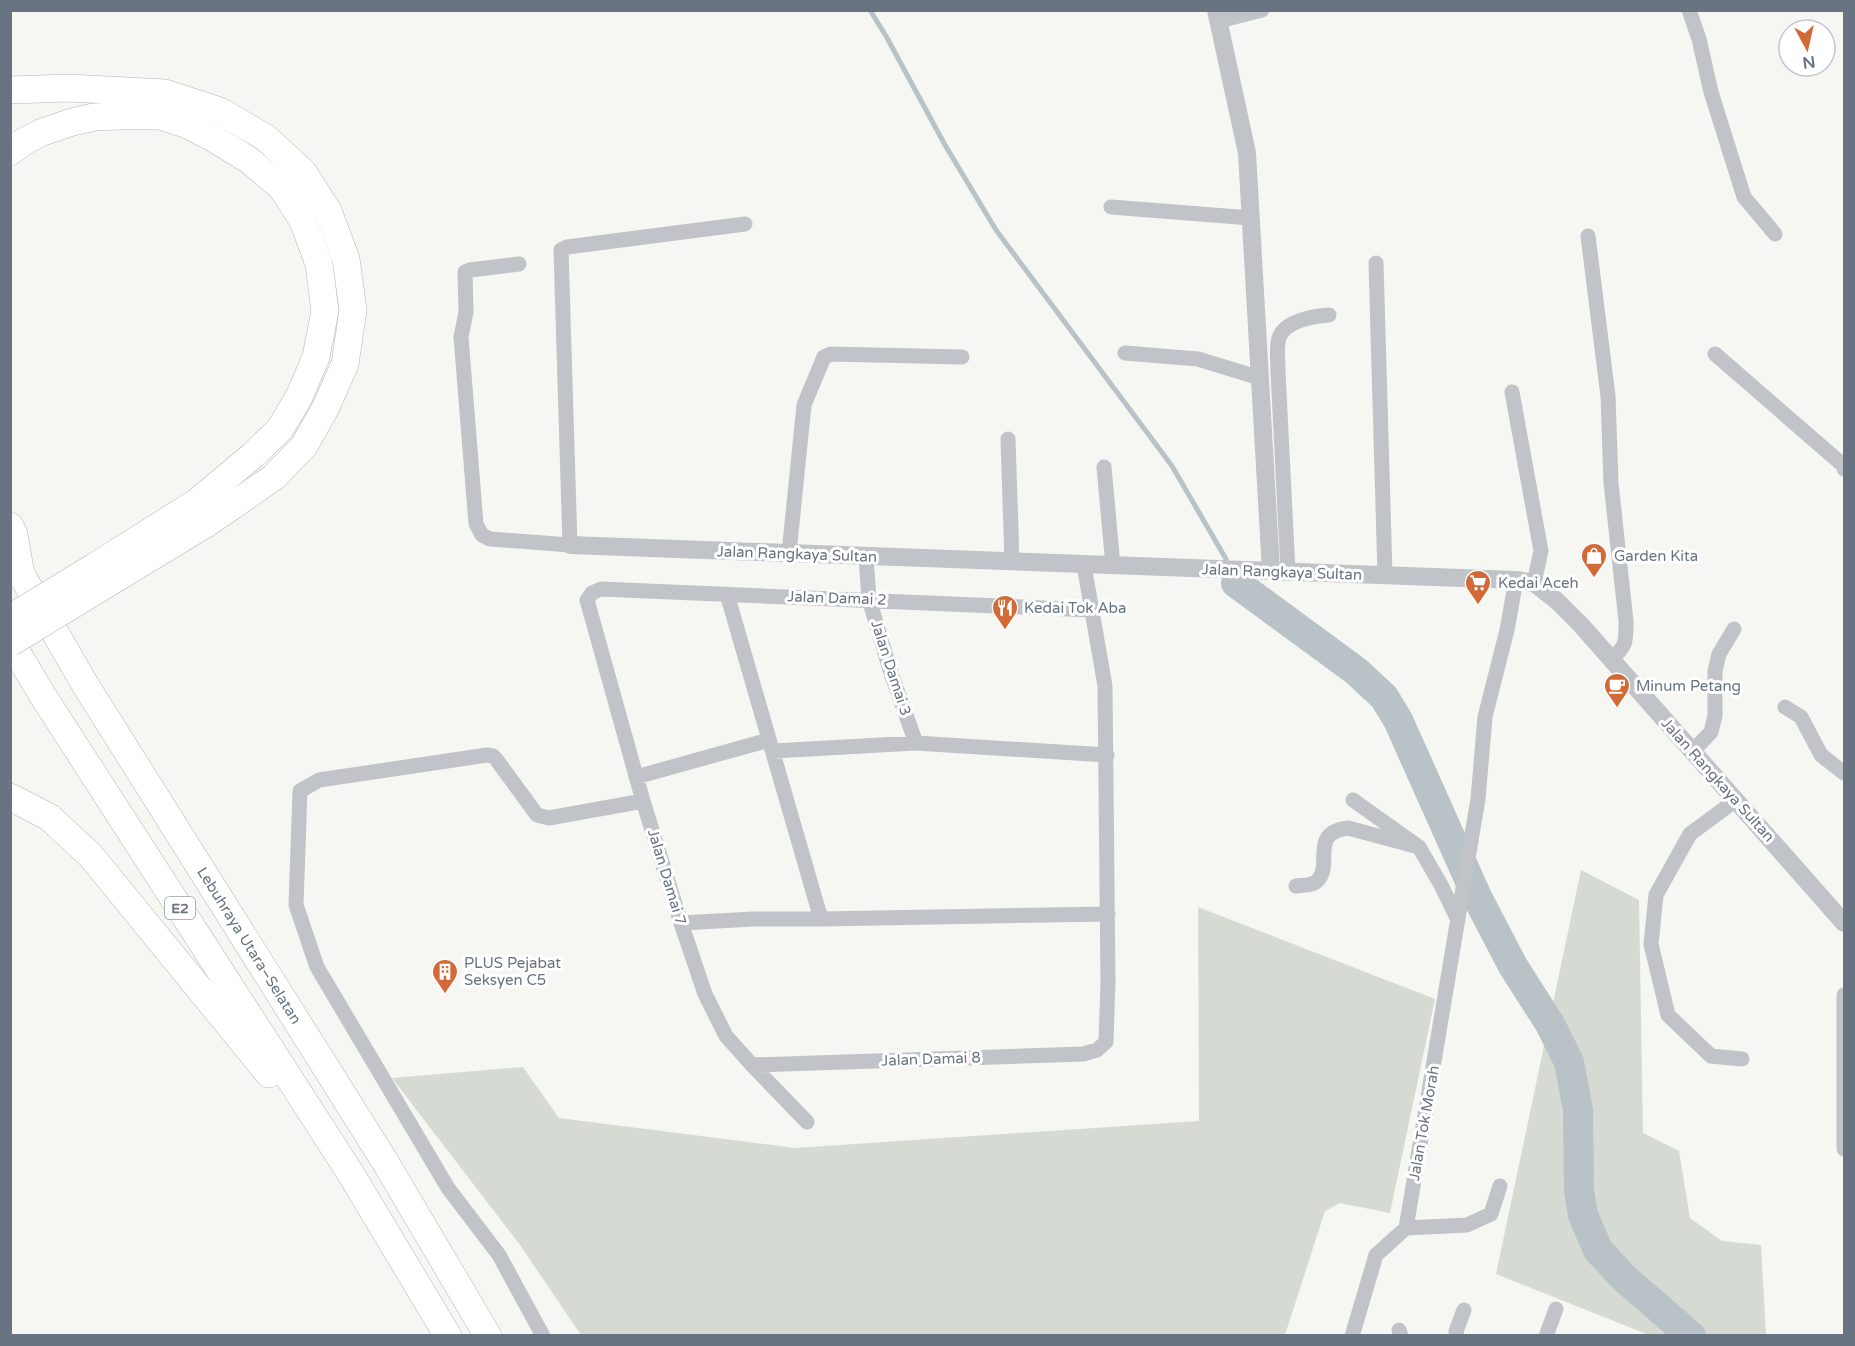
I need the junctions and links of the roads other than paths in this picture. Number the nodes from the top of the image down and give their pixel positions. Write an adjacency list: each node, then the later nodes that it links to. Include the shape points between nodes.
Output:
1 (1262, 10): 3 (street)
2 (1689, 10): 9 (street, via 1744,197)
3 (1217, 16): 7 (street, via 1247,153)
4 (10, 90): 32 (highway, via 69,88 165,93 220,111 266,138 303,172 328,211 345,259 353,310 345,364 304,446 274,477 209,522)
5 (10, 152): 32 (highway, via 40,133 94,117 160,116 188,125 249,160 282,188 303,220 319,264 325,311 316,357 280,429 197,502)
6 (1111, 207): 7 (street)
7 (1251, 218): 17 (street)
8 (746, 224): 23 (street, via 561,250)
9 (1775, 234)
10 (1588, 236): 42 (street, via 1608,396 1611,483 1626,621 1626,642)
11 (1376, 263): 31 (street)
12 (519, 264): 23 (street, via 465,272 466,312 461,337 476,524 482,535 490,539)
13 (1329, 315): 30 (street, via 1309,317 1279,336)
14 (1125, 353): 17 (street, via 1198,359)
15 (1715, 354): 21 (street)
16 (962, 357): 24 (street, via 824,357 804,405)
17 (1260, 378): 30 (street)
18 (1512, 392): 34 (street, via 1541,551)
19 (1008, 439): 27 (street)
20 (1104, 467): 29 (street)
21 (1845, 469)
22 (10, 526): 26 (highway, Lebuhraya Utara–Selatan)
23 (570, 545): 24 (street, Jalan Rangkaya Sultan)
24 (789, 554): 25 (street, Jalan Rangkaya Sultan)
25 (866, 557): 27 (street, Jalan Rangkaya Sultan); 37 (street, Jalan Damai 3)
26 (15, 562): 72 (highway, Lebuhraya Utara–Selatan / E2, via 86,686 384,1160)
27 (1012, 562): 28 (street, Jalan Rangkaya Sultan)
28 (1084, 565): 29 (street, Jalan Rangkaya Sultan); 38 (street)
29 (1113, 566): 30 (street, Jalan Rangkaya Sultan)
30 (1279, 572): 31 (street, Jalan Rangkaya Sultan)
31 (1385, 575): 33 (street, Jalan Rangkaya Sultan)
32 (99, 576): 39 (highway, bridge); 41 (highway, bridge)
33 (1516, 580): 34 (street, Jalan Rangkaya Sultan); 58 (street, Jalan Tok Morah, via 1485,717 1478,799)
34 (1534, 582): 42 (street, Jalan Rangkaya Sultan)
35 (727, 594): 36 (street, Jalan Damai 2, via 601,589); 37 (street, Jalan Damai 2); 45 (street)
36 (587, 600): 49 (street, Jalan Damai 7)
37 (869, 600): 38 (street, Jalan Damai 2); 44 (street, Jalan Damai 3)
38 (1091, 610): 47 (street, via 1105,686)
39 (10, 618)
40 (1734, 629): 46 (street, via 1719,654 1715,671 1711,732)
41 (10, 642): 66 (highway, E2)
42 (1611, 659): 46 (street, Jalan Rangkaya Sultan)
43 (1785, 707): 48 (street, via 1801,717 1821,755)
44 (916, 742): 45 (street); 47 (street)
45 (771, 746): 49 (street); 57 (street)
46 (1693, 751): 52 (street, Jalan Rangkaya Sultan)
47 (1107, 755): 56 (street)
48 (1845, 773)
49 (636, 777): 53 (street, Jalan Damai 7)
50 (10, 797): 66 (highway, via 49,817 91,856)
51 (1353, 800): 54 (street)
52 (1737, 800): 59 (street, Jalan Rangkaya Sultan); 62 (street, via 1690,834 1656,895 1651,944 1668,1015 1711,1056)
53 (643, 801): 60 (street, Jalan Damai 7); 73 (street, via 549,818 537,815 496,759 487,755 319,780 300,791 296,905 317,967 448,1188 499,1255)
54 (1419, 847): 55 (street, via 1348,828 1337,829 1329,835 1325,846 1319,879 1311,885); 58 (street)
55 (1296, 886)
56 (1108, 914): 57 (street); 63 (street, Jalan Damai 8, via 1106,1042 1097,1050 1083,1054)
57 (821, 919): 60 (street)
58 (1458, 920): 68 (street, Jalan Tok Morah)
59 (1845, 923)
60 (681, 924): 63 (street, Jalan Damai 7, via 705,994 722,1029)
61 (1845, 995): 65 (street)
62 (1742, 1059)
63 (752, 1065): 64 (street, Jalan Damai 7)
64 (807, 1122)
65 (1845, 1149)
66 (351, 1174): 71 (highway, E2)
67 (1500, 1186): 68 (street, via 1491,1214 1467,1225)
68 (1406, 1228): 74 (street, via 1376,1255)
69 (1556, 1309): 76 (street)
70 (1464, 1310): 75 (street)
71 (448, 1335)
72 (488, 1335)
73 (543, 1335)
74 (1352, 1335)
75 (1457, 1335)
76 (1546, 1335)

